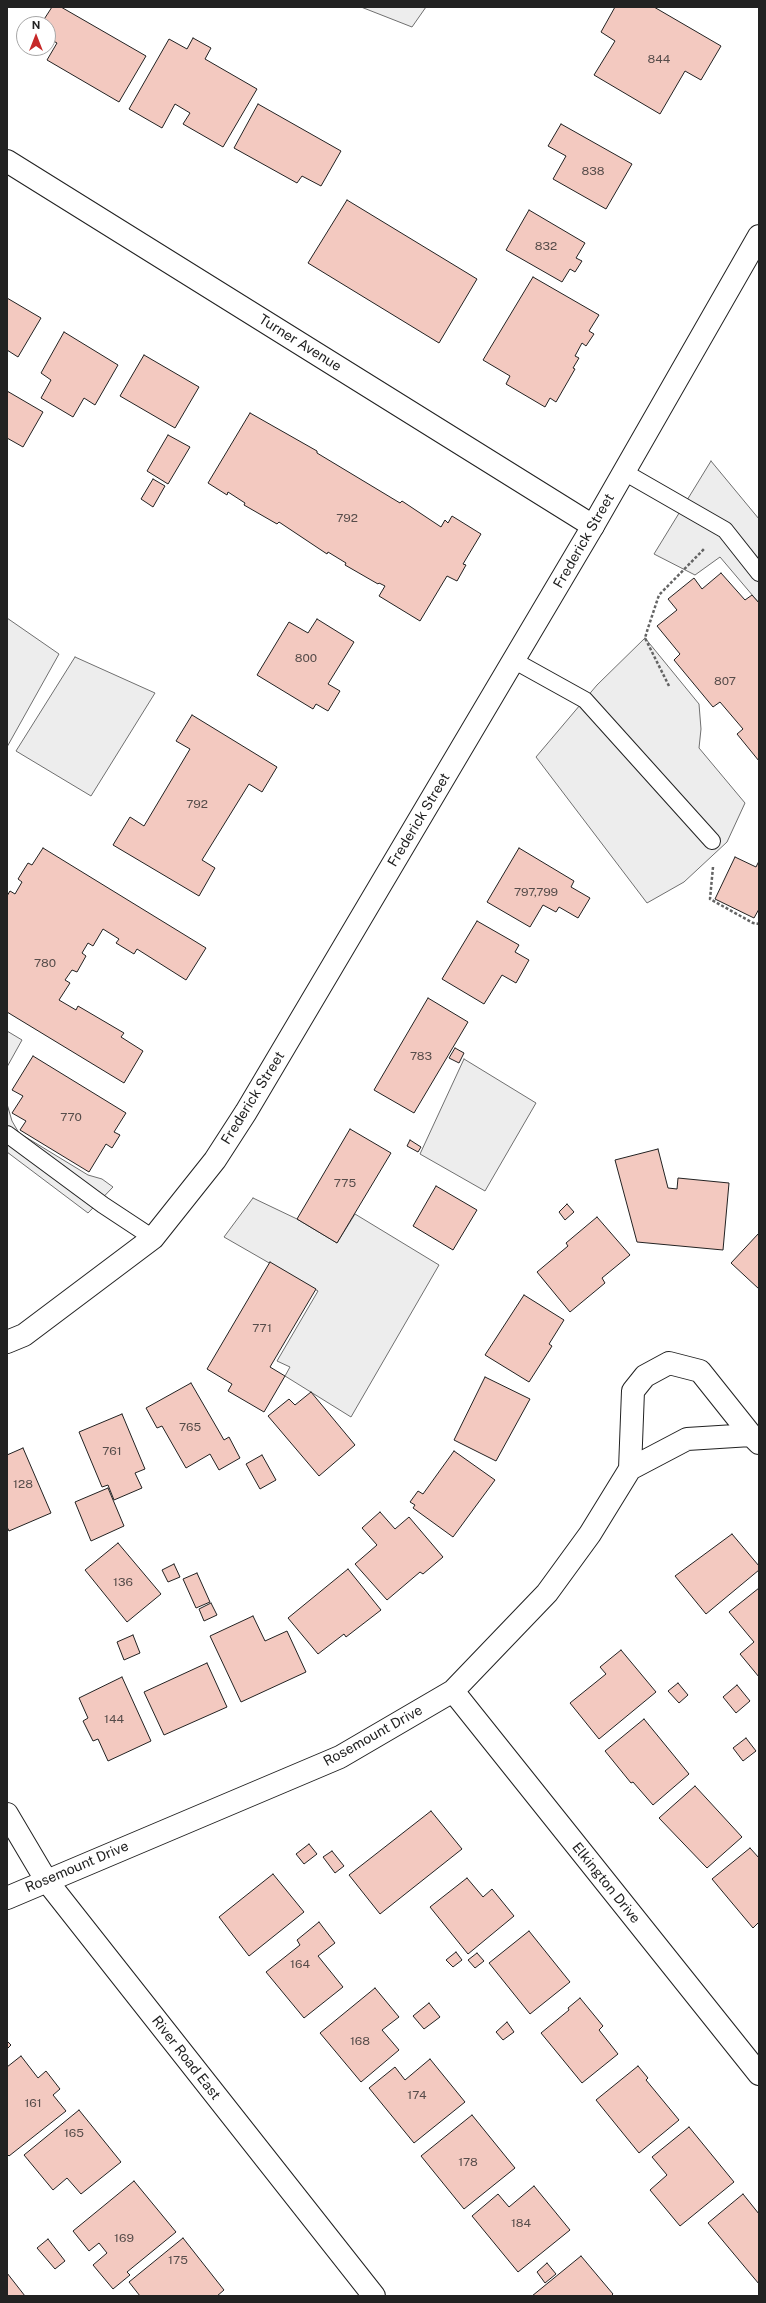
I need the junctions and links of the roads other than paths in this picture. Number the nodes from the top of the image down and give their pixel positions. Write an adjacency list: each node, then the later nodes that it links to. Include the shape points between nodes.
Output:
1 (7, 161): 4 (street, Turner Avenue)
2 (759, 236): 3 (street, Frederick Street)
3 (624, 472): 4 (street, Frederick Street); 5 (lane, via 725,530)
4 (593, 526): 6 (street, Frederick Street)
5 (759, 573)
6 (514, 660): 7 (lane, via 585,700); 9 (street, Frederick Street, via 246,1112 215,1160)
7 (712, 841)
8 (7, 1134): 9 (lane, via 103,1205)
9 (153, 1238): 10 (street, Frederick Street, via 24,1335)
10 (7, 1342)
11 (755, 1439): 12 (street, Rosemount Drive, via 687,1439); 12 (street, Rosemount Drive, via 700,1371 669,1363 645,1376 633,1391)
12 (630, 1469): 13 (street, Rosemount Drive, via 590,1534 547,1593)
13 (453, 1691): 15 (street, Rosemount Drive, via 340,1757); 17 (street, Elkington Drive)
14 (7, 1814): 15 (street, River Road East)
15 (46, 1880): 16 (street, Rosemount Drive); 18 (street, River Road East)
16 (7, 1898)
17 (759, 2074)
18 (374, 2296)

